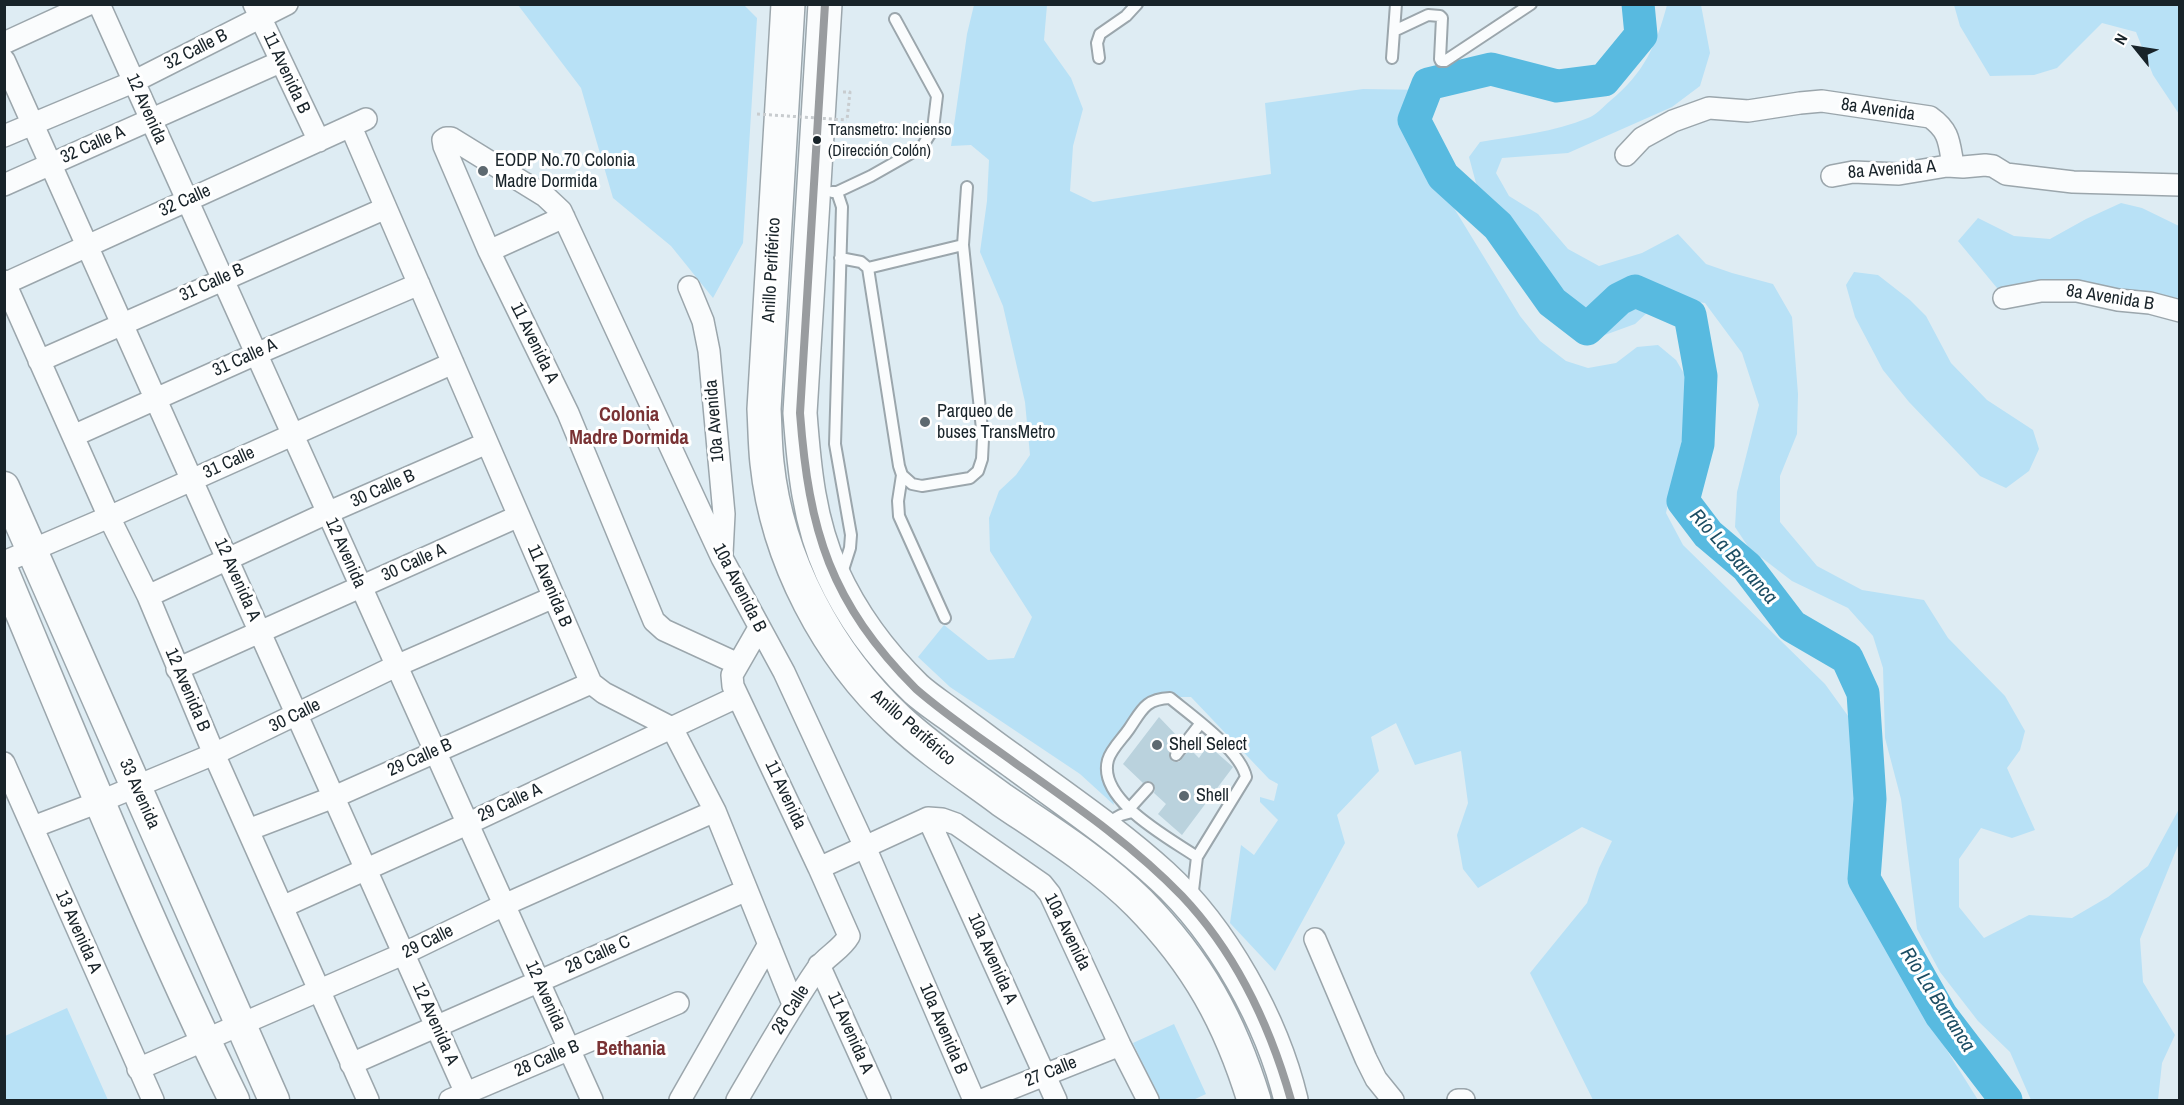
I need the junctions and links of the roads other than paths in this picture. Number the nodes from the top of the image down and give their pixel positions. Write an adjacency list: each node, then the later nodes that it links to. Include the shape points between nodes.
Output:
1 (89, 4): 12 (street)
2 (99, 4): 17 (street, 12 Avenida)
3 (287, 4): 8 (street, 32 Calle B)
4 (788, 4): 133 (highway, Anillo Periférico, via 764,409 775,510 796,573 835,646 858,679 897,719 958,768 1092,863 1170,936 1218,1006)
5 (1137, 4): 13 (lane, via 1100,34)
6 (1396, 4): 11 (lane)
7 (1531, 4): 11 (lane, via 1445,61 1440,58 1440,16 1428,15)
8 (257, 11): 16 (street, 11 Avenida B); 17 (street, 32 Calle B)
9 (830, 15): 31 (highway, Anillo Periférico, via 822,55)
10 (896, 19): 31 (lane, via 937,96 933,129 922,147 871,176)
11 (1394, 31): 14 (lane)
12 (4, 43)
13 (1099, 58)
14 (1392, 58)
15 (4, 60): 20 (street, 12 Avenida A)
16 (280, 62): 18 (street, 32 Calle A); 22 (street, 11 Avenida B)
17 (133, 82): 18 (street, 12 Avenida); 20 (street, 32 Calle B)
18 (150, 119): 25 (street, 32 Calle A); 32 (street, 12 Avenida)
19 (359, 123): 22 (street, 32 Calle); 33 (street, 11 Avenida B)
20 (33, 124): 21 (street, 32 Calle B); 25 (street, 12 Avenida A)
21 (4, 136)
22 (319, 141): 32 (street, 32 Calle)
23 (444, 146): 34 (street, 10a Avenida B, via 443,140 451,138 545,196); 37 (street, 11 Avenida A)
24 (1626, 155): 26 (street, 8a Avenida, via 1642,138 1672,121 1709,108 1748,111 1822,101 1930,117 1948,135)
25 (52, 164): 28 (street, 32 Calle A); 35 (street, 12 Avenida A)
26 (1953, 165): 27 (street, 8a Avenida A, via 1899,174 1853,172); 29 (street, via 1989,165 2006,174 2073,182)
27 (1832, 176)
28 (4, 185)
29 (2180, 185)
30 (966, 188): 36 (lane)
31 (825, 192): 38 (lane, via 842,207); 65 (highway, Anillo Periférico, via 800,413 804,476 817,531)
32 (187, 201): 35 (street, 32 Calle); 40 (street, 12 Avenida)
33 (386, 208): 40 (street, 31 Calle B); 42 (street, 11 Avenida B)
34 (564, 217): 37 (street); 61 (street, 10a Avenida B)
35 (88, 245): 41 (street, 32 Calle); 46 (street, 12 Avenida A)
36 (963, 246): 39 (lane); 54 (lane, via 982,459 978,471 970,478 922,486 912,484)
37 (489, 251): 72 (street, 11 Avenida A, via 568,412 654,621 664,630)
38 (840, 258): 39 (lane, via 861,262); 65 (lane, via 835,444 852,536)
39 (868, 268): 54 (lane)
40 (222, 279): 46 (street, 31 Calle B); 47 (street, 12 Avenida)
41 (5, 283): 48 (street, 12 Avenida B)
42 (419, 284): 47 (street, 31 Calle A); 49 (street, 11 Avenida B)
43 (689, 287): 61 (street, 10a Avenida, via 703,321 709,351 724,514)
44 (2004, 298): 45 (street, 8a Avenida B, via 2041,291 2077,291)
45 (2180, 311)
46 (123, 323): 48 (street, 31 Calle B); 50 (street, 12 Avenida A)
47 (256, 354): 50 (street, 31 Calle A); 51 (street, 12 Avenida)
48 (39, 361): 52 (street, 12 Avenida B)
49 (453, 363): 51 (street, 31 Calle); 53 (street, 11 Avenida B)
50 (156, 397): 52 (street, 31 Calle A); 55 (street, 12 Avenida A)
51 (292, 434): 55 (street, 31 Calle); 57 (street, 12 Avenida)
52 (73, 436): 59 (street, 12 Avenida B)
53 (487, 443): 57 (street, 30 Calle B); 58 (street, 11 Avenida B)
54 (902, 475): 69 (lane, via 899,516)
55 (193, 479): 59 (street, 31 Calle); 62 (street, 12 Avenida A)
56 (4, 488): 60 (street, 33 Avenida)
57 (327, 513): 62 (street, 30 Calle B); 66 (street, 12 Avenida)
58 (519, 516): 66 (street, 30 Calle A); 68 (street, 11 Avenida B)
59 (109, 517): 60 (street, 31 Calle); 67 (street, 12 Avenida B)
60 (32, 551): 63 (street, 31 Calle); 84 (street, 33 Avenida)
61 (722, 558): 70 (street, 10a Avenida B)
62 (227, 560): 67 (street, 30 Calle B); 71 (street, 12 Avenida A)
63 (4, 562)
64 (4, 573): 87 (street)
65 (839, 585): 92 (highway, Anillo Periférico, via 878,647 918,691)
66 (361, 587): 71 (street, 30 Calle A); 73 (street, 12 Avenida)
67 (148, 596): 74 (street, 12 Avenida B)
68 (554, 597): 73 (street, 30 Calle); 75 (street, 11 Avenida B)
69 (945, 618)
70 (759, 628): 72 (street); 95 (street, 10a Avenida B, via 784,672)
71 (261, 633): 74 (street, 30 Calle A); 77 (street, 12 Avenida A)
72 (738, 664): 76 (street, 11 Avenida, via 732,675)
73 (396, 666): 77 (street, 30 Calle); 80 (street, 12 Avenida)
74 (177, 669): 81 (street, 12 Avenida B)
75 (591, 682): 79 (street, via 603,693); 80 (street, 29 Calle B)
76 (737, 697): 79 (street, 29 Calle A); 97 (street, 11 Avenida)
77 (298, 715): 81 (street, 30 Calle); 86 (street, 12 Avenida A)
78 (1200, 724): 82 (lane); 89 (lane, via 1170,698 1156,699 1144,708 1108,759 1107,776 1112,790); 96 (lane, via 1238,758 1246,777)
79 (672, 728): 88 (street); 91 (street, 29 Calle A)
80 (435, 751): 86 (street, 29 Calle B); 91 (street, 12 Avenida)
81 (214, 754): 84 (street, 30 Calle); 94 (street, 12 Avenida B)
82 (1176, 755)
83 (4, 764): 93 (street, 13 Avenida A)
84 (135, 787): 87 (street, 30 Calle); 112 (street, 33 Avenida)
85 (1148, 788): 89 (lane)
86 (334, 797): 94 (street, 29 Calle B); 98 (street, 12 Avenida A)
87 (99, 802): 93 (street, 30 Calle); 114 (street)
88 (715, 811): 99 (street); 100 (street, 29 Calle)
89 (1131, 811): 92 (lane); 96 (lane)
90 (928, 818): 95 (street); 115 (street, 10a Avenida, via 956,824 1042,884); 119 (street, 10a Avenida A)
91 (467, 824): 98 (street, 29 Calle A); 100 (street, 12 Avenida)
92 (1102, 826): 102 (highway, Anillo Periférico, via 1163,876)
93 (33, 827): 118 (street, 13 Avenida A)
94 (248, 830): 101 (street, 12 Avenida B)
95 (865, 847): 97 (street); 129 (street, 10a Avenida B)
96 (1197, 857): 102 (lane)
97 (819, 868): 103 (street, 11 Avenida)
98 (367, 869): 101 (street, 29 Calle A); 106 (street, 12 Avenida A)
99 (747, 890): 105 (street); 108 (street, 28 Calle C)
100 (504, 905): 106 (street, 29 Calle); 108 (street, 12 Avenida)
101 (282, 907): 109 (street, 12 Avenida B)
102 (1192, 908): 134 (highway, Anillo Periférico, via 1258,1007 1285,1072)
103 (845, 926): 107 (street, 28 Calle, via 849,936 844,945)
104 (1315, 939): 135 (street, via 1366,1059)
105 (769, 944): 111 (street); 126 (street)
106 (403, 954): 109 (street, 29 Calle); 113 (street, 12 Avenida A)
107 (819, 965): 111 (street, 28 Calle); 128 (street, 11 Avenida A)
108 (538, 981): 113 (street, 28 Calle C); 116 (street, 12 Avenida)
109 (320, 992): 112 (street, 29 Calle); 117 (street, 12 Avenida B)
110 (678, 1003): 116 (street, 28 Calle B)
111 (793, 1004): 127 (street, 28 Calle)
112 (239, 1025): 114 (street, 29 Calle); 123 (street, 33 Avenida)
113 (436, 1025): 117 (street, 28 Calle C); 120 (street, 12 Avenida A)
114 (204, 1040): 118 (street, 29 Calle); 122 (street)
115 (1120, 1045): 119 (street, 27 Calle); 132 (street, 10a Avenida)
116 (569, 1049): 120 (street, 28 Calle B); 125 (street, 12 Avenida)
117 (351, 1064): 124 (street, 12 Avenida B)
118 (138, 1069): 121 (street, 13 Avenida A)
119 (1044, 1074): 130 (street, 27 Calle); 131 (street, 10a Avenida A)
120 (462, 1098)
121 (153, 1101)
122 (234, 1101)
123 (274, 1101)
124 (368, 1101)
125 (592, 1101)
126 (680, 1101)
127 (737, 1101)
128 (880, 1101)
129 (974, 1101)
130 (982, 1101)
131 (1056, 1101)
132 (1148, 1101)
133 (1254, 1101)
134 (1292, 1101)
135 (1393, 1101)
136 (1458, 1101): 137 (street)
137 (1464, 1101)

